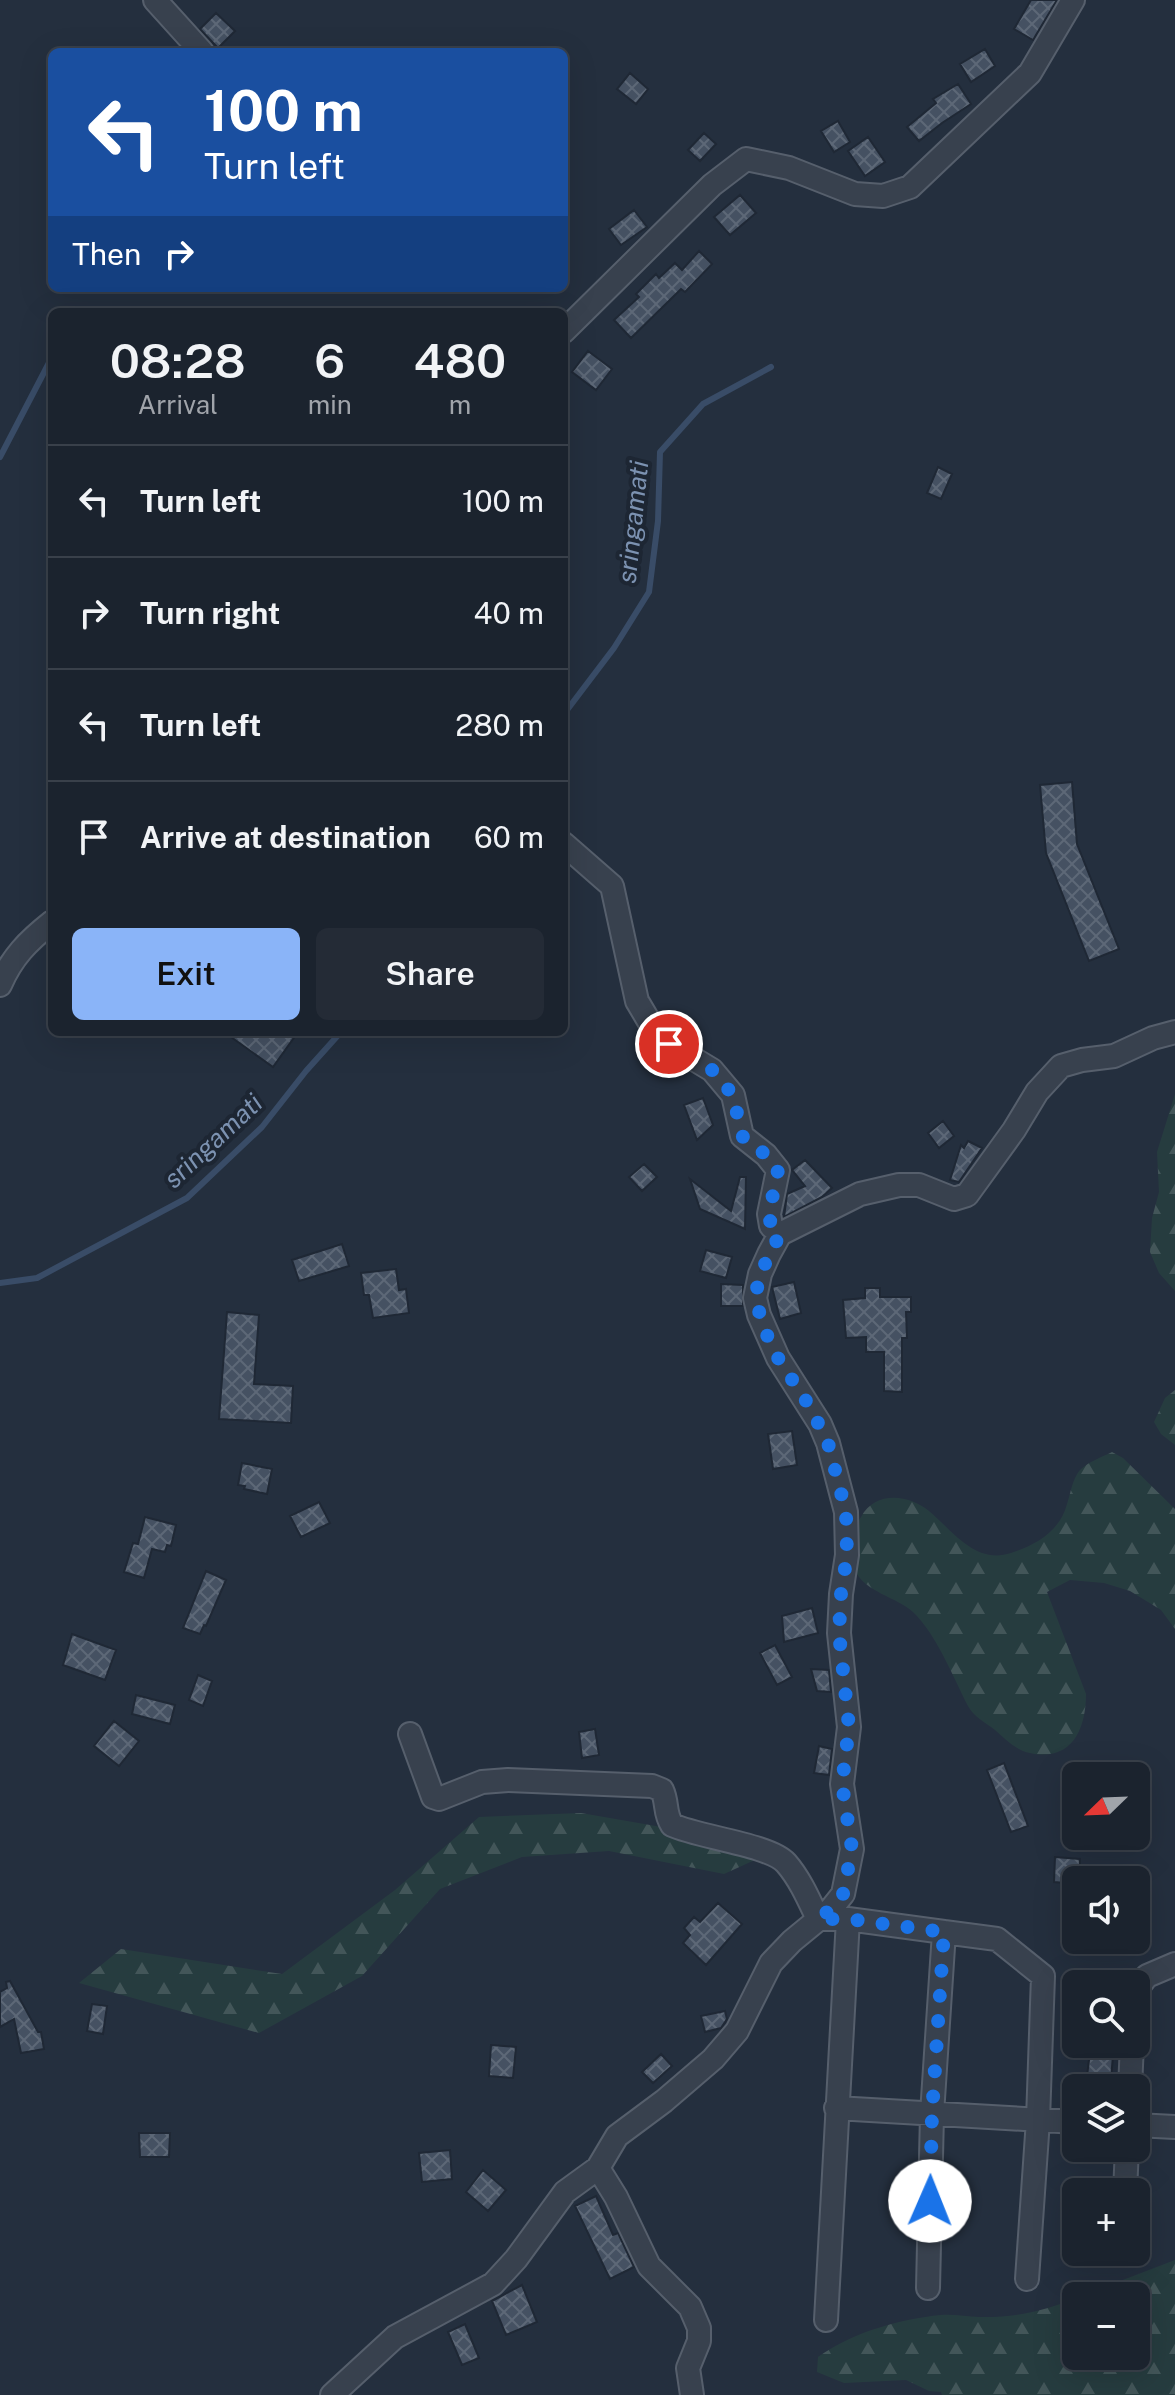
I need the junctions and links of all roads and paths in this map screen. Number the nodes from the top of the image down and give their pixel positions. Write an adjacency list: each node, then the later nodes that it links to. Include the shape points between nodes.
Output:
1 (155, 0): 3 (street)
2 (1073, 0): 4 (street, via 1030,73 910,187 883,196 855,194 789,168 746,159 712,185)
3 (198, 48)
4 (568, 327)
5 (568, 848): 9 (street, via 612,886 637,1001 653,1028 712,1070 733,1095 742,1136 778,1170 769,1214 771,1226)
6 (48, 925): 7 (street, via 21,948)
7 (0, 985)
8 (1175, 1032): 9 (street, via 1114,1056 1061,1066 1037,1092 967,1195 954,1199 919,1185 899,1185 860,1194)
9 (780, 1234): 11 (street, via 760,1274 755,1298 778,1358 824,1434 846,1512 839,1633 849,1727 842,1784 852,1849 843,1894)
10 (410, 1734): 11 (street, via 433,1797 439,1799 482,1782 508,1780 662,1790 672,1825 784,1860)
11 (818, 1919): 12 (street); 22 (street, via 771,1963 729,2041 617,2136)
12 (848, 1919): 13 (street); 16 (street)
13 (944, 1932): 17 (street); 18 (street, via 997,1939 1043,1976)
14 (1175, 1964): 15 (street)
15 (1150, 1975)
16 (836, 2108): 17 (street); 25 (street)
17 (932, 2114): 18 (street); 24 (street)
18 (1038, 2120): 19 (street); 23 (street)
19 (1062, 2121)
20 (1150, 2126): 21 (street)
21 (1175, 2127)
22 (598, 2168): 26 (street, via 565,2192 493,2284 395,2337); 27 (street, via 649,2266 690,2307 699,2328 688,2368)
23 (1027, 2279)
24 (928, 2288)
25 (826, 2320)
26 (332, 2395)
27 (692, 2395)

